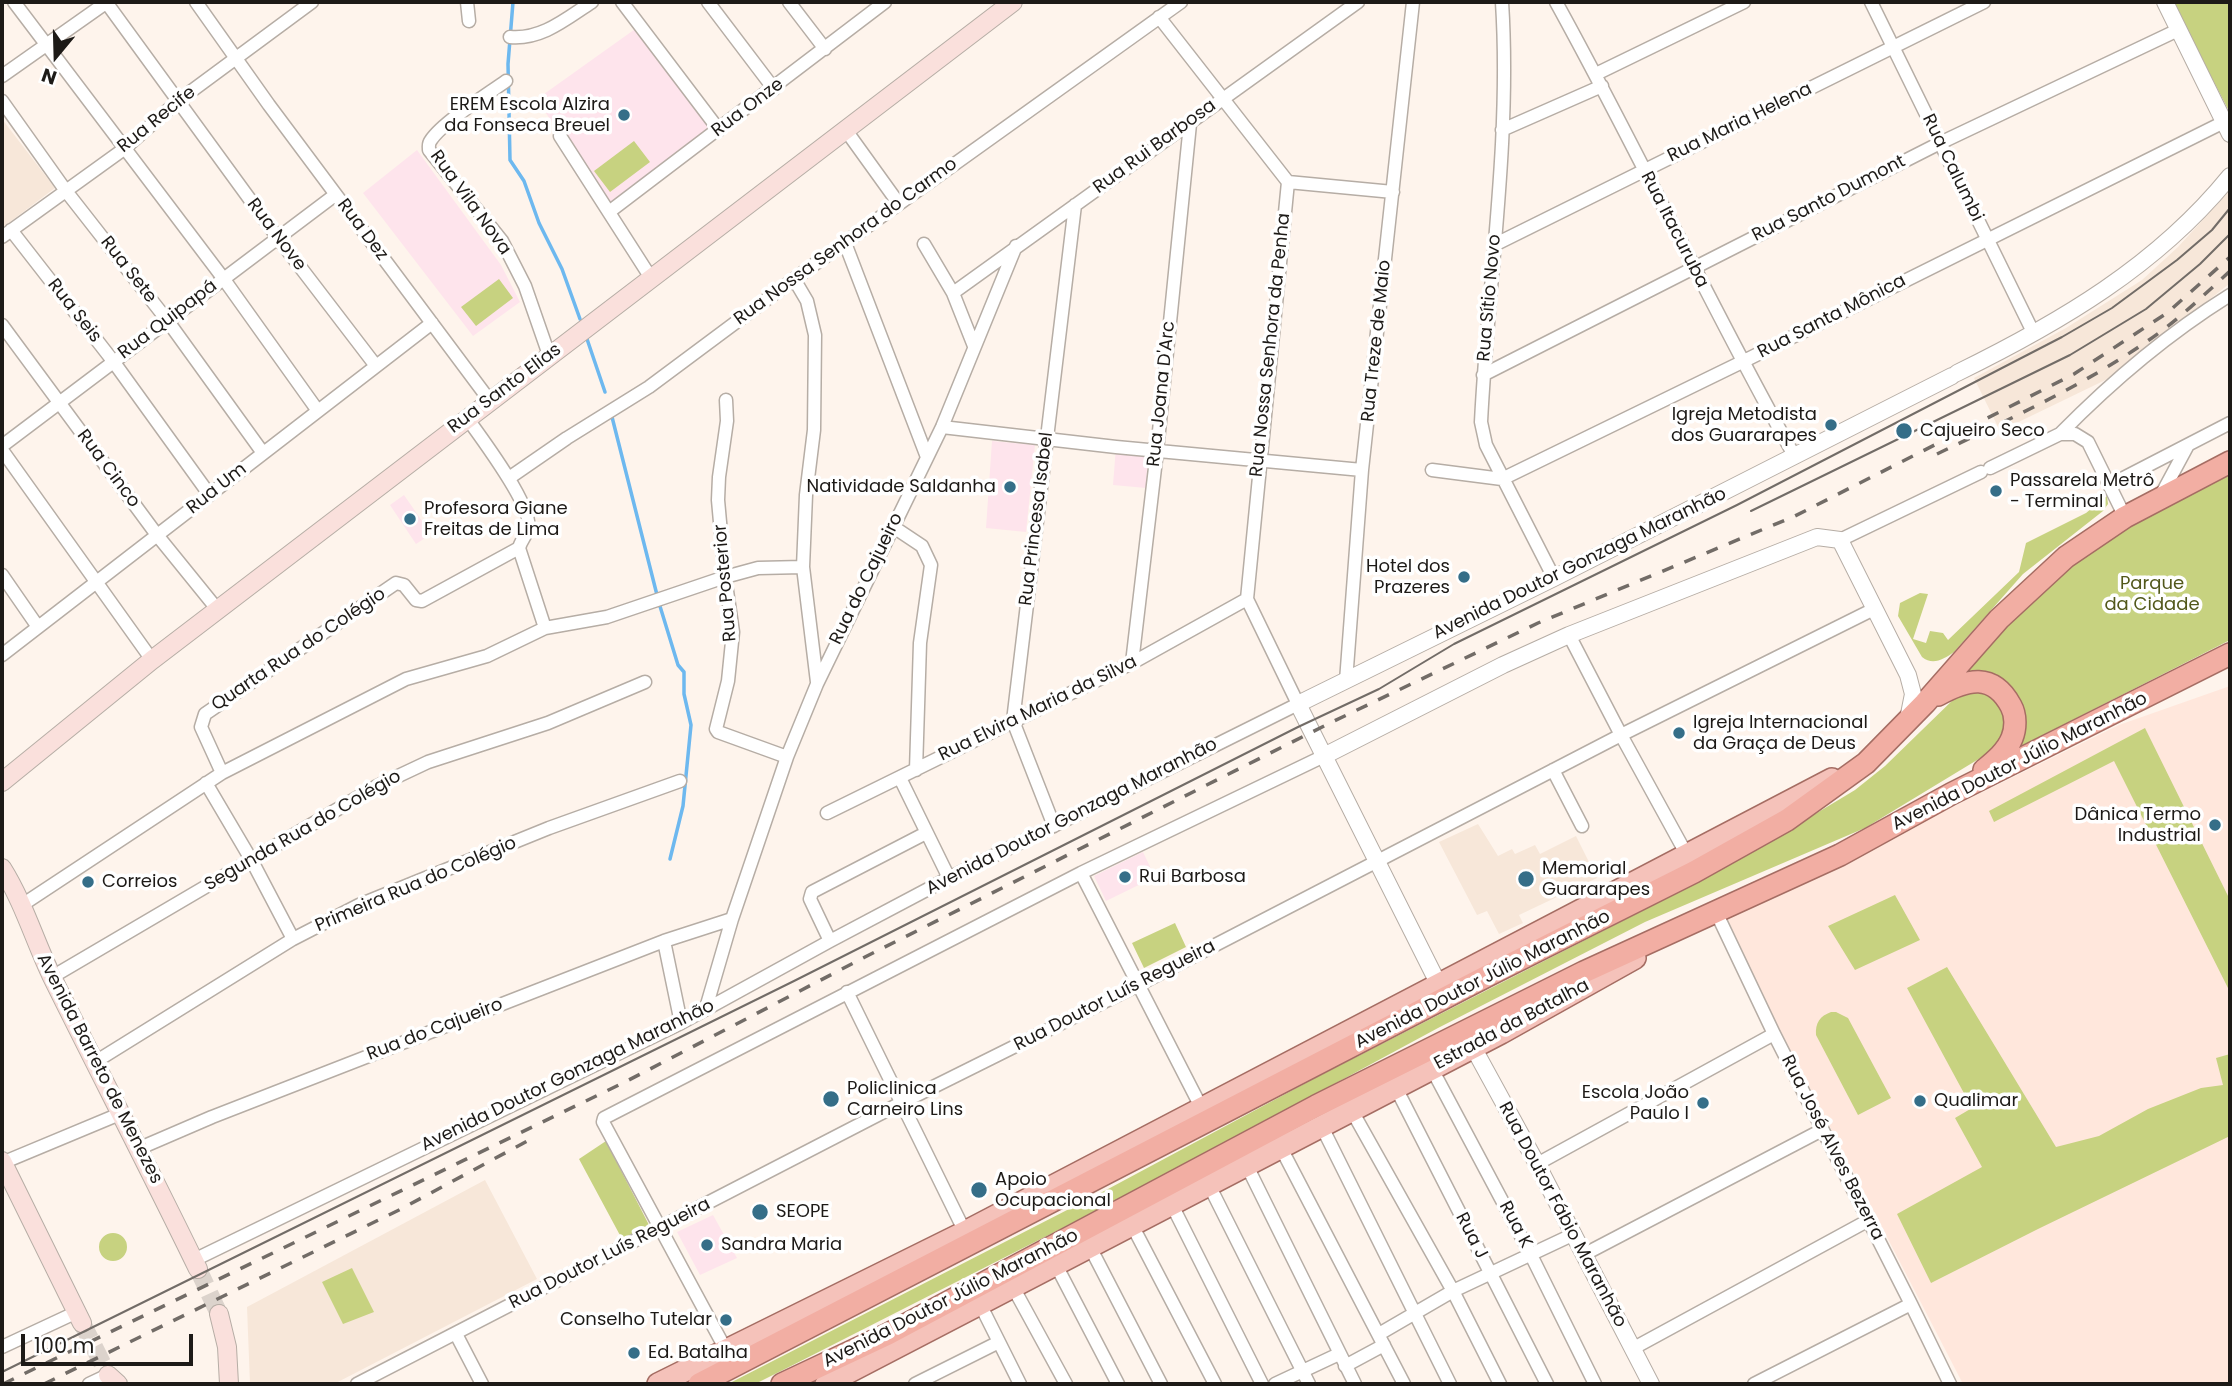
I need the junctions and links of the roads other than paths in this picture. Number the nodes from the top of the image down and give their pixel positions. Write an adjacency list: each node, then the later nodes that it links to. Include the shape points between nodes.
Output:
1 (14, 2): 26 (street)
2 (106, 2): 26 (street); 36 (street, Rua Nove)
3 (196, 2): 29 (street, Rua Dez)
4 (312, 2): 21 (street, Rua Recife)
5 (467, 2): 23 (street)
6 (592, 2): 25 (street, via 546,31)
7 (622, 2): 40 (street)
8 (708, 2): 33 (street)
9 (789, 2): 28 (street)
10 (1013, 2): 39 (main road, Rua Santo Elias)
11 (1181, 2): 22 (street, Rua Nossa Senhora do Carmo)
12 (1358, 2): 34 (street, Rua Rui Barbosa)
13 (1413, 2): 49 (street, Rua Treze de Maio)
14 (1502, 2): 41 (street, Rua Sítio Novo)
15 (1556, 2): 31 (street, Rua Itacuruba)
16 (1744, 2): 31 (street)
17 (1871, 2): 27 (street, Rua Calumbi)
18 (1984, 2): 27 (street, Rua Maria Helena)
19 (2165, 2): 24 (street)
20 (882, 3): 28 (street, Rua Onze)
21 (294, 7): 29 (street, Rua Recife)
22 (1160, 17): 34 (street); 51 (street, Rua Nossa Senhora do Carmo)
23 (469, 21)
24 (2178, 30): 38 (street); 43 (street, Rua Santo Dumont)
25 (510, 37)
26 (47, 45): 30 (street); 44 (street)
27 (1894, 46): 43 (street, Rua Calumbi); 45 (street, Rua Maria Helena)
28 (825, 49): 33 (street, Rua Onze)
29 (237, 58): 36 (street, Rua Recife); 50 (street, Rua Dez)
30 (2, 76)
31 (1599, 80): 41 (street); 45 (street, Rua Itacuruba)
32 (506, 81): 72 (street, Rua Vila Nova, via 432,138 429,150 502,241 525,286)
33 (774, 89): 40 (street, Rua Onze)
34 (1223, 98): 37 (street, Rua Rui Barbosa); 47 (street)
35 (2, 101): 48 (street, Rua Sete)
36 (178, 102): 44 (street, Rua Recife); 55 (street, Rua Nove)
37 (1189, 124): 52 (street, Rua Rui Barbosa); 88 (street, Rua Joana D'Arc)
38 (2227, 128): 56 (street, Rua Santa Mônica)
39 (845, 129): 51 (street); 63 (main road, Rua Santo Elias)
40 (719, 130): 53 (street, Rua Onze)
41 (1502, 130): 59 (street, Rua Sítio Novo)
42 (560, 136): 53 (street)
43 (1940, 143): 56 (street, Rua Calumbi); 61 (street, Rua Santo Dumont)
44 (124, 149): 48 (street, Rua Recife); 62 (street)
45 (1644, 171): 59 (street, Rua Maria Helena); 61 (street, Rua Itacuruba)
46 (2230, 176): 70 (street, Avenida Doutor Gonzaga Maranhão, via 2173,235 2121,278)
47 (1288, 182): 49 (street); 92 (street, Rua Nossa Senhora da Penha)
48 (66, 191): 54 (street, Rua Recife); 67 (street, Rua Sete)
49 (1393, 192): 94 (street, Rua Treze de Maio)
50 (335, 195): 55 (street, Rua Quipapá); 68 (street, Rua Dez)
51 (899, 204): 57 (street, Rua Nossa Senhora do Carmo)
52 (1075, 205): 60 (street, Rua Rui Barbosa); 85 (street, Rua Princesa Isabel)
53 (609, 212): 63 (street)
54 (7, 234): 73 (street, Rua Seis)
55 (278, 238): 62 (street, Rua Quipapá); 75 (street, Rua Nove)
56 (1987, 240): 70 (street, Rua Calumbi); 74 (street, Rua Santa Mônica)
57 (845, 243): 64 (street, Rua Nossa Senhora do Carmo); 90 (street)
58 (924, 244): 65 (street)
59 (1496, 244): 76 (street, Rua Sítio Novo)
60 (1016, 246): 65 (street, Rua Rui Barbosa); 71 (street, Rua do Cajueiro)
61 (1694, 268): 74 (street, Rua Itacuruba); 76 (street, Rua Santo Dumont)
62 (223, 278): 67 (street, Rua Quipapá); 80 (street)
63 (651, 278): 72 (main road, Rua Santo Elias)
64 (794, 279): 96 (street, Rua Nossa Senhora do Carmo, via 649,387); 106 (street, via 807,301 815,335 814,430)
65 (953, 293): 71 (street)
66 (2230, 295): 84 (street, via 2165,342)
67 (167, 320): 73 (street, Rua Quipapá); 89 (street, Rua Sete)
68 (432, 323): 75 (street, Rua Um); 78 (street, Rua Dez)
69 (2, 325): 79 (street, Rua Cinco)
70 (2034, 334): 91 (street, Avenida Doutor Gonzaga Maranhão)
71 (974, 346): 83 (street, Rua do Cajueiro)
72 (549, 355): 78 (main road, Rua Santo Elias)
73 (113, 361): 79 (street, Rua Quipapá); 99 (street, Rua Seis)
74 (1742, 362): 91 (street, Rua Itacuruba); 97 (street, Rua Santa Mônica)
75 (376, 366): 80 (street, Rua Um)
76 (1483, 375): 97 (street, Rua Sítio Novo, via 1481,430)
77 (726, 400): 108 (street, Rua Posterior, via 718,500)
78 (490, 401): 81 (main road, Rua Santo Elias)
79 (59, 403): 87 (street, Rua Quipapá); 103 (street, Rua Cinco)
80 (318, 411): 89 (street, Rua Um)
81 (467, 418): 96 (street); 112 (main road, Rua Santo Elias)
82 (2230, 423): 86 (street)
83 (942, 427): 85 (street); 90 (street, Rua do Cajueiro)
84 (2060, 434): 98 (street, via 2075,434 2088,442); 104 (street)
85 (1046, 440): 88 (street); 128 (street, Rua Princesa Isabel)
86 (2188, 445): 98 (street); 100 (street)
87 (2, 448): 110 (street)
88 (1157, 451): 92 (street); 120 (street, Rua Joana D'Arc)
89 (263, 453): 99 (street, Rua Um)
90 (927, 457): 102 (street, Rua do Cajueiro)
91 (1795, 457): 109 (street, Avenida Doutor Gonzaga Maranhão)
92 (1259, 460): 94 (street); 111 (street, Rua Nossa Senhora da Penha)
93 (2230, 462): 100 (highway, Avenida Doutor Júlio Maranhão)
94 (1362, 470): 122 (street, Rua Treze de Maio)
95 (1432, 470): 97 (street)
96 (509, 478): 105 (street, via 529,525)
97 (1502, 479): 109 (street, Rua Sítio Novo)
98 (2110, 485): 101 (street)
99 (209, 495): 103 (street, Rua Um)
100 (2158, 500): 101 (highway, Avenida Doutor Júlio Maranhão)
101 (2125, 517): 126 (highway, Avenida Doutor Júlio Maranhão, via 2066,556 2031,587)
102 (892, 526): 124 (street, Rua do Cajueiro); 134 (street, via 922,546 932,565 920,643)
103 (157, 535): 110 (street, Rua Um); 112 (street, Rua Cinco)
104 (1840, 540): 113 (street); 116 (street, via 1806,540)
105 (519, 548): 115 (street); 136 (street, Quarta Rua do Colégio, via 422,601 396,583 205,713 201,727)
106 (803, 567): 108 (street, via 758,568); 124 (street)
107 (2, 575): 114 (street)
108 (725, 577): 115 (street, via 607,617); 132 (street, Rua Posterior, via 732,658 716,729)
109 (1554, 578): 122 (street, Avenida Doutor Gonzaga Maranhão)
110 (97, 581): 114 (street, Rua Um); 119 (street)
111 (1247, 599): 120 (street, Rua Elvira Maria da Silva); 127 (street)
112 (217, 609): 119 (main road, Rua Santo Elias)
113 (1874, 609): 129 (street, via 1912,685); 130 (street, Rua Doutor Luís Regueira)
114 (38, 627): 118 (street, Rua Um)
115 (545, 628): 136 (street, via 487,656 406,679)
116 (1569, 635): 130 (street); 131 (street)
117 (2230, 654): 125 (highway, Avenida Doutor Júlio Maranhão)
118 (2, 655)
119 (152, 660): 139 (main road, Rua Santo Elias)
120 (1132, 663): 128 (street, Rua Elvira Maria da Silva)
121 (2230, 671): 125 (highway)
122 (1346, 681): 127 (street, Avenida Doutor Gonzaga Maranhão)
123 (645, 682): 147 (street, Segunda Rua do Colégio, via 548,723 428,762 377,786)
124 (817, 684): 132 (street, Rua do Cajueiro)
125 (2146, 698): 141 (highway, Avenida Doutor Júlio Maranhão)
126 (1925, 703): 129 (highway, Avenida Doutor Júlio Maranhão); 141 (highway, via 1964,682 1979,682 1997,688 2014,711 2013,736 2005,750)
127 (1298, 704): 131 (street); 143 (street, Avenida Doutor Gonzaga Maranhão)
128 (1013, 721): 134 (street, Rua Elvira Maria da Silva); 143 (street, Rua Princesa Isabel)
129 (1906, 723): 133 (highway, Avenida Doutor Júlio Maranhão)
130 (1621, 735): 135 (street, Rua Doutor Luís Regueira); 146 (street)
131 (1324, 756): 148 (street); 150 (street)
132 (787, 757): 154 (street, Rua do Cajueiro)
133 (1866, 763): 146 (main road); 216 (highway, Avenida Doutor Júlio Maranhão, via 1787,820 1694,872)
134 (916, 770): 137 (street, Rua Elvira Maria da Silva)
135 (1552, 770): 144 (street); 148 (street, Rua Doutor Luís Regueira)
136 (222, 773): 140 (street)
137 (900, 778): 142 (street, Rua Elvira Maria da Silva); 145 (street)
138 (680, 781): 155 (street, Primeira Rua do Colégio, via 549,828 385,895)
139 (2, 782)
140 (206, 783): 147 (street); 152 (street)
141 (1951, 794): 153 (highway, Avenida Doutor Júlio Maranhão, via 1840,855)
142 (827, 813)
143 (1054, 826): 151 (street, Avenida Doutor Gonzaga Maranhão)
144 (1582, 826)
145 (926, 833): 151 (street); 157 (street, via 812,892 810,899)
146 (1688, 857): 160 (main road, Avenida Doutor Júlio Maranhão)
147 (252, 860): 155 (street); 158 (street, Segunda Rua do Colégio)
148 (1378, 860): 159 (street, Rua Doutor Luís Regueira); 160 (street)
149 (2, 868): 152 (main road, Avenida Barreto de Menezes)
150 (1081, 873): 159 (street); 161 (street)
151 (949, 878): 157 (street, Avenida Doutor Gonzaga Maranhão)
152 (22, 905): 158 (main road, Avenida Barreto de Menezes)
153 (1708, 916): 164 (street, Rua José Alves Bezerra); 165 (main road, Estrada da Batalha); 210 (highway, Avenida Doutor Júlio Maranhão, via 1584,972 1328,1100 888,1334)
154 (732, 919): 156 (street, Rua do Cajueiro); 162 (street, Rua do Cajueiro)
155 (293, 939): 166 (street, Primeira Rua do Colégio)
156 (664, 941): 163 (street); 175 (street, Rua do Cajueiro)
157 (830, 941): 162 (street, Avenida Doutor Gonzaga Maranhão)
158 (52, 976): 166 (main road, Avenida Barreto de Menezes)
159 (1138, 985): 169 (street, Rua Doutor Luís Regueira); 170 (street)
160 (1438, 985): 170 (main road, Avenida Doutor Júlio Maranhão)
161 (847, 992): 169 (street); 184 (street, via 604,1118)
162 (706, 1008): 163 (street, Avenida Doutor Gonzaga Maranhão)
163 (681, 1023): 190 (street, Avenida Doutor Gonzaga Maranhão)
164 (1773, 1034): 174 (street, Rua José Alves Bezerra); 178 (street)
165 (1473, 1047): 167 (main road, Estrada da Batalha); 178 (street, Rua Doutor Fábio Maranhão)
166 (95, 1062): 172 (main road, Avenida Barreto de Menezes)
167 (1432, 1069): 168 (main road, Estrada da Batalha); 188 (street, Rua K)
168 (1396, 1088): 171 (main road, Estrada da Batalha); 192 (street, Rua J)
169 (901, 1103): 184 (street, Rua Doutor Luís Regueira); 185 (street)
170 (1201, 1107): 185 (main road, Avenida Doutor Júlio Maranhão)
171 (1352, 1111): 173 (main road, Estrada da Batalha); 194 (street)
172 (122, 1113): 175 (main road, Avenida Barreto de Menezes); 177 (street)
173 (1322, 1127): 176 (main road, Avenida Doutor Júlio Maranhão); 198 (street)
174 (1822, 1130): 182 (street, Rua José Alves Bezerra); 189 (street)
175 (140, 1147): 190 (main road, Avenida Barreto de Menezes)
176 (1281, 1148): 179 (main road, Avenida Doutor Júlio Maranhão); 201 (street)
177 (2, 1162): 199 (main road)
178 (1537, 1164): 186 (street, Rua Doutor Fábio Maranhão)
179 (1247, 1166): 180 (main road, Avenida Doutor Júlio Maranhão); 206 (street)
180 (1209, 1185): 181 (main road, Avenida Doutor Júlio Maranhão); 207 (street)
181 (1172, 1205): 183 (main road, Avenida Doutor Júlio Maranhão); 224 (street)
182 (1869, 1220): 196 (street, Rua José Alves Bezerra); 204 (street)
183 (1132, 1225): 187 (main road, Avenida Doutor Júlio Maranhão); 223 (street)
184 (662, 1228): 200 (street, Rua Doutor Luís Regueira); 205 (street)
185 (965, 1232): 205 (main road, Avenida Doutor Júlio Maranhão)
186 (1572, 1235): 188 (street); 189 (street, Rua Doutor Fábio Maranhão)
187 (1090, 1247): 191 (main road, Avenida Doutor Júlio Maranhão); 222 (street)
188 (1531, 1255): 192 (street); 232 (street, Rua K)
189 (1583, 1255): 204 (street, Rua Doutor Fábio Maranhão)
190 (196, 1265)
191 (1056, 1265): 193 (main road, Avenida Doutor Júlio Maranhão); 221 (street)
192 (1491, 1274): 194 (street); 231 (street, Rua J)
193 (1013, 1287): 195 (main road, Avenida Doutor Júlio Maranhão); 220 (street)
194 (1453, 1291): 198 (street); 230 (street)
195 (980, 1304): 202 (street); 208 (main road, Avenida Doutor Júlio Maranhão)
196 (1911, 1304): 234 (street); 235 (street, Rua José Alves Bezerra)
197 (219, 1314): 212 (main road)
198 (1413, 1315): 201 (street); 229 (street)
199 (79, 1317): 203 (street)
200 (456, 1334): 213 (street, Rua Doutor Luís Regueira); 214 (street)
201 (1382, 1339): 206 (street); 228 (street)
202 (999, 1342): 218 (street); 219 (street)
203 (2, 1348)
204 (1632, 1349): 233 (street, Rua Doutor Fábio Maranhão)
205 (726, 1350): 215 (main road, Avenida Doutor Júlio Maranhão)
206 (1342, 1360): 207 (street); 227 (street)
207 (1302, 1371): 225 (street); 226 (street)
208 (856, 1377): 217 (main road, Avenida Doutor Júlio Maranhão)
209 (113, 1380): 211 (street)
210 (789, 1381)
211 (89, 1384)
212 (229, 1384)
213 (357, 1384)
214 (482, 1384)
215 (658, 1384)
216 (699, 1384)
217 (825, 1384)
218 (915, 1384)
219 (1020, 1384)
220 (1066, 1384)
221 (1118, 1384)
222 (1161, 1384)
223 (1215, 1384)
224 (1262, 1384)
225 (1275, 1384)
226 (1309, 1384)
227 (1354, 1384)
228 (1404, 1384)
229 (1450, 1384)
230 (1500, 1384)
231 (1547, 1384)
232 (1595, 1384)
233 (1651, 1384)
234 (1754, 1384)
235 (1950, 1384)

